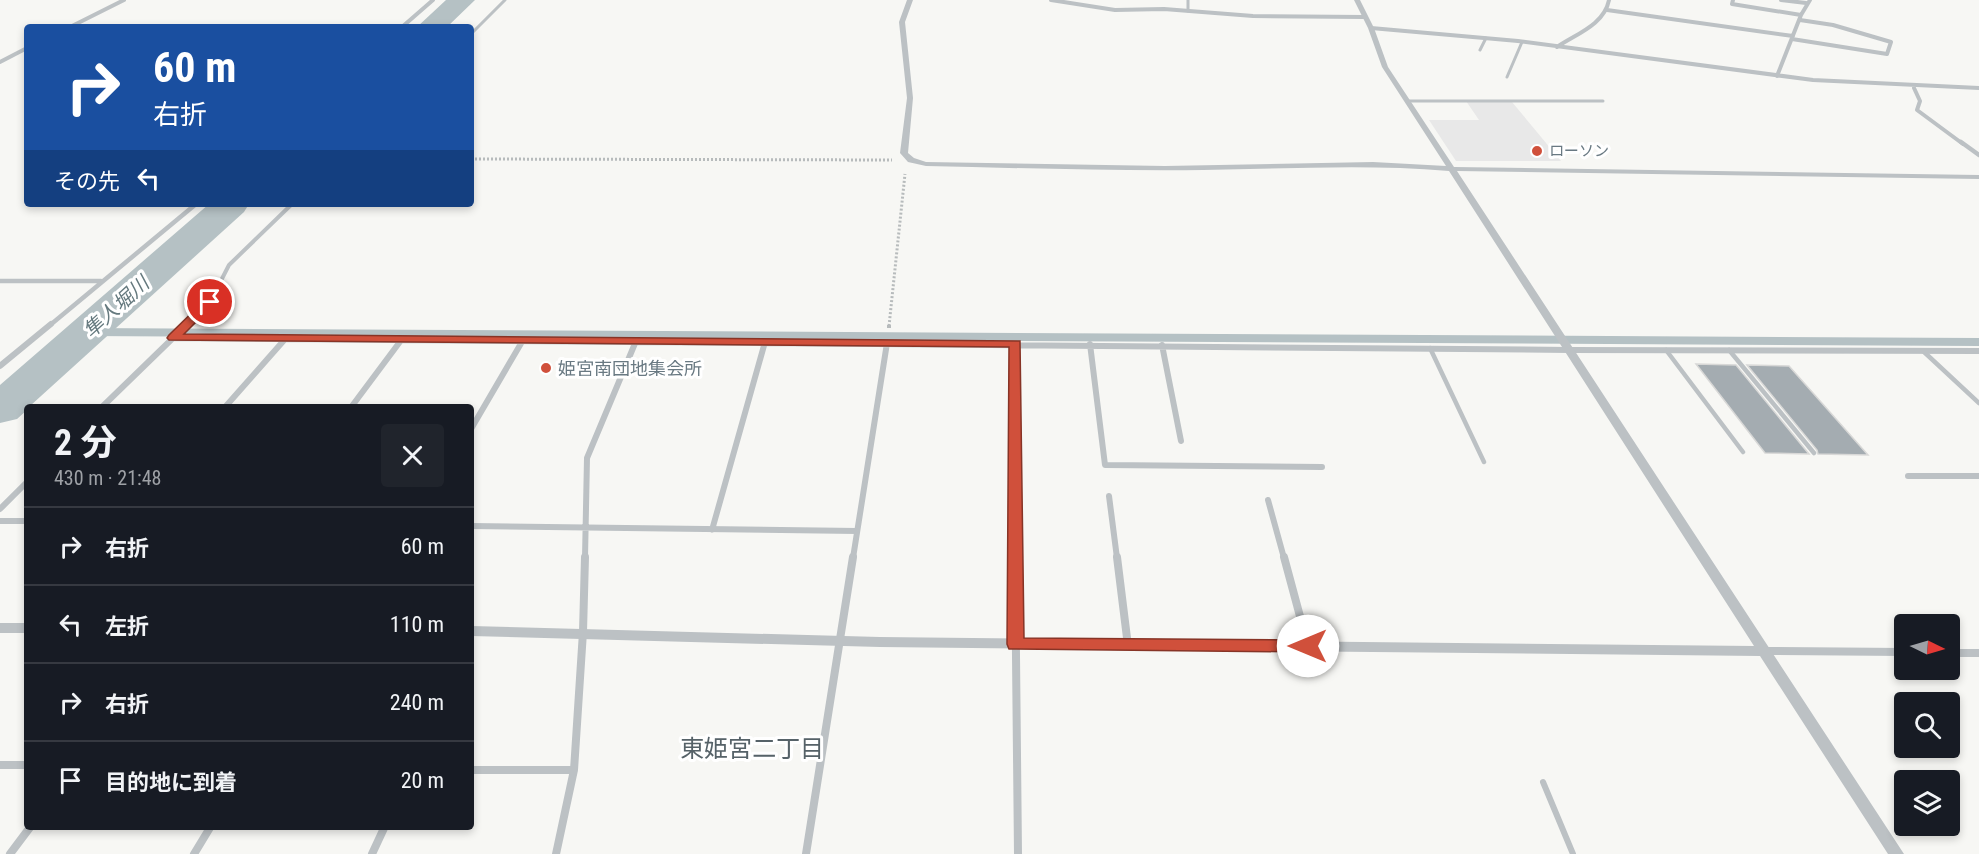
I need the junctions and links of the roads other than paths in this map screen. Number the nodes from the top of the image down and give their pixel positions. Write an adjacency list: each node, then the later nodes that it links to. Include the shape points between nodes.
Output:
1 (124, 0): 16 (street)
2 (433, 0): 17 (street)
3 (505, 0): 19 (lane)
4 (910, 0): 34 (street, via 904,12 902,34 910,98 904,153 911,160 926,164 1244,168 1401,163)
5 (1051, 0): 12 (street, via 1115,10)
6 (1188, 0): 12 (lane)
7 (1357, 0): 14 (street)
8 (1609, 0): 13 (street)
9 (1733, 0): 15 (street, via 1732,4)
10 (1781, 0): 11 (street)
11 (1808, 2): 15 (street)
12 (1188, 10): 14 (street, via 1253,16)
13 (1607, 10): 21 (street); 23 (street, via 1595,24)
14 (1364, 17): 18 (street)
15 (1800, 17): 21 (street); 21 (street, via 1891,42 1887,54)
16 (76, 24)
17 (405, 24)
18 (1371, 28): 20 (street); 31 (street, via 1385,67)
19 (474, 31)
20 (1486, 38): 22 (street); 25 (lane)
21 (1793, 38): 27 (street)
22 (1522, 42): 23 (street); 28 (lane)
23 (1557, 47): 27 (street)
24 (24, 50): 26 (street)
25 (1480, 50)
26 (0, 62)
27 (1777, 76): 29 (street)
28 (1507, 77)
29 (1914, 88): 30 (street); 33 (street, via 1920,101 1917,110)
30 (1979, 88)
31 (1408, 101): 32 (lane); 34 (street)
32 (1604, 101)
33 (1979, 155)
34 (1450, 169): 35 (street); 51 (street)
35 (1979, 177)
36 (192, 207): 39 (street)
37 (289, 207): 40 (lane, via 229,266 210,302)
38 (0, 281): 39 (street)
39 (102, 281): 56 (street)
40 (173, 338): 41 (street); 58 (street)
41 (286, 338): 42 (street); 59 (street)
42 (402, 339): 43 (street); 60 (street)
43 (523, 340): 44 (street); 61 (street)
44 (636, 341): 45 (street); 76 (street, via 586,458)
45 (765, 342): 46 (street); 77 (street)
46 (887, 342): 47 (street); 78 (street)
47 (1015, 344): 48 (street); 84 (street)
48 (1090, 344): 49 (street); 66 (street, via 1105,465)
49 (1162, 345): 50 (street); 62 (street)
50 (1430, 348): 51 (street); 65 (lane)
51 (1570, 350): 52 (street); 87 (street)
52 (1666, 350): 53 (street); 63 (lane)
53 (1729, 350): 54 (street); 64 (lane)
54 (1923, 351): 55 (street); 57 (lane)
55 (1979, 351)
56 (0, 366)
57 (1979, 403)
58 (106, 404)
59 (228, 404)
60 (353, 404)
61 (474, 424)
62 (1181, 441)
63 (1743, 452)
64 (1814, 453)
65 (1484, 462)
66 (1323, 467)
67 (1908, 476): 68 (street)
68 (1979, 476)
69 (24, 485): 72 (street)
70 (1109, 496): 85 (street)
71 (1268, 500): 86 (street)
72 (0, 509)
73 (0, 521): 74 (street)
74 (24, 521)
75 (474, 526): 76 (street)
76 (585, 529): 77 (street); 82 (street)
77 (712, 530): 78 (street)
78 (857, 531): 83 (street)
79 (0, 628): 80 (street)
80 (24, 628)
81 (474, 631): 82 (street)
82 (583, 632): 83 (street); 94 (street)
83 (840, 641): 84 (street); 103 (street)
84 (1015, 644): 85 (street); 104 (street)
85 (1128, 646): 86 (street)
86 (1308, 646): 87 (street)
87 (1764, 651): 88 (street); 106 (street)
88 (1894, 652)
89 (1960, 653): 90 (street)
90 (1978, 654)
91 (0, 765): 92 (street)
92 (24, 765)
93 (474, 770): 94 (street)
94 (574, 770): 102 (street)
95 (1543, 782): 105 (lane)
96 (28, 830): 99 (street)
97 (209, 830): 100 (street)
98 (383, 830): 101 (street)
99 (10, 854)
100 (194, 854)
101 (372, 854)
102 (556, 854)
103 (806, 854)
104 (1018, 854)
105 (1573, 854)
106 (1896, 854)

